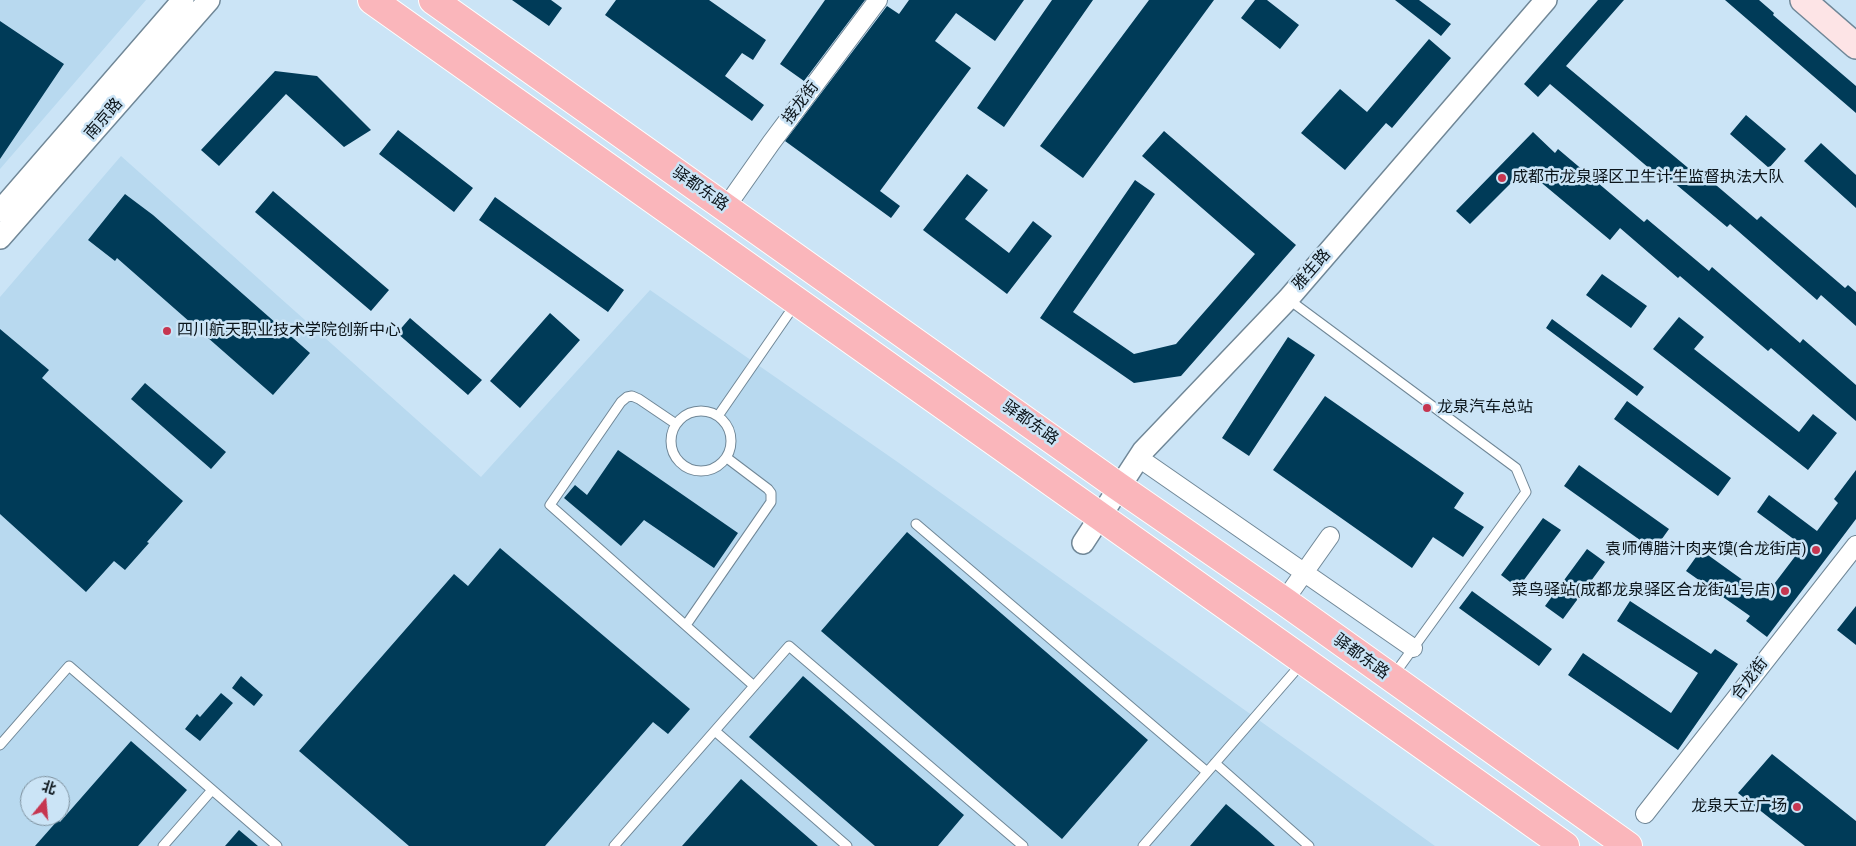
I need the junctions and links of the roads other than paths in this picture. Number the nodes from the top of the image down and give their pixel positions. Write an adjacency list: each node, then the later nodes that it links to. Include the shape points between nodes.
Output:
1 (183, 0): 12 (street)
2 (209, 0): 13 (street, 南京路)
3 (372, 0): 15 (highway)
4 (433, 0): 11 (highway, 驿都东路)
5 (878, 0): 11 (street, 接龙街)
6 (1546, 0): 14 (street, 雅生路)
7 (1803, 0): 10 (main road)
8 (1821, 0): 9 (main road)
9 (1856, 30)
10 (1856, 46)
11 (726, 207): 20 (highway, 驿都东路)
12 (0, 211)
13 (0, 238)
14 (1288, 299): 19 (street, 雅生路); 29 (lane, via 1516,468 1526,492)
15 (797, 301): 16 (lane); 21 (highway)
16 (718, 416): 17 (lane, via 694,411); 18 (lane, via 728,428 731,438)
17 (676, 424): 18 (lane, via 670,439 671,449 682,466 700,472 720,466); 28 (lane, via 639,399 627,397 550,505)
18 (726, 458): 28 (lane, via 768,488 771,502)
19 (1139, 458): 20 (street, 雅生路); 26 (street)
20 (1119, 487): 21 (street, 雅生路); 27 (highway, 驿都东路)
21 (1100, 515): 24 (street, 雅生路); 30 (highway)
22 (916, 524): 36 (lane)
23 (1330, 536): 26 (street)
24 (1083, 543)
25 (1856, 545): 38 (street, 合龙街)
26 (1304, 572): 27 (street); 29 (street)
27 (1284, 601): 31 (highway, 驿都东路)
28 (686, 625): 32 (lane)
29 (1413, 648): 31 (lane)
30 (1304, 661): 35 (lane); 46 (highway)
31 (1392, 679): 47 (highway, 驿都东路)
32 (754, 686): 33 (lane); 39 (lane, via 789,646)
33 (715, 730): 42 (lane); 43 (lane)
34 (0, 744): 37 (lane, via 69,666)
35 (1215, 763): 36 (lane); 45 (lane)
36 (1207, 772): 44 (lane)
37 (212, 790): 40 (lane); 41 (lane)
38 (1645, 814)
39 (1019, 845)
40 (163, 846)
41 (277, 846)
42 (614, 846)
43 (847, 846)
44 (1143, 846)
45 (1310, 846)
46 (1565, 846)
47 (1628, 846)

